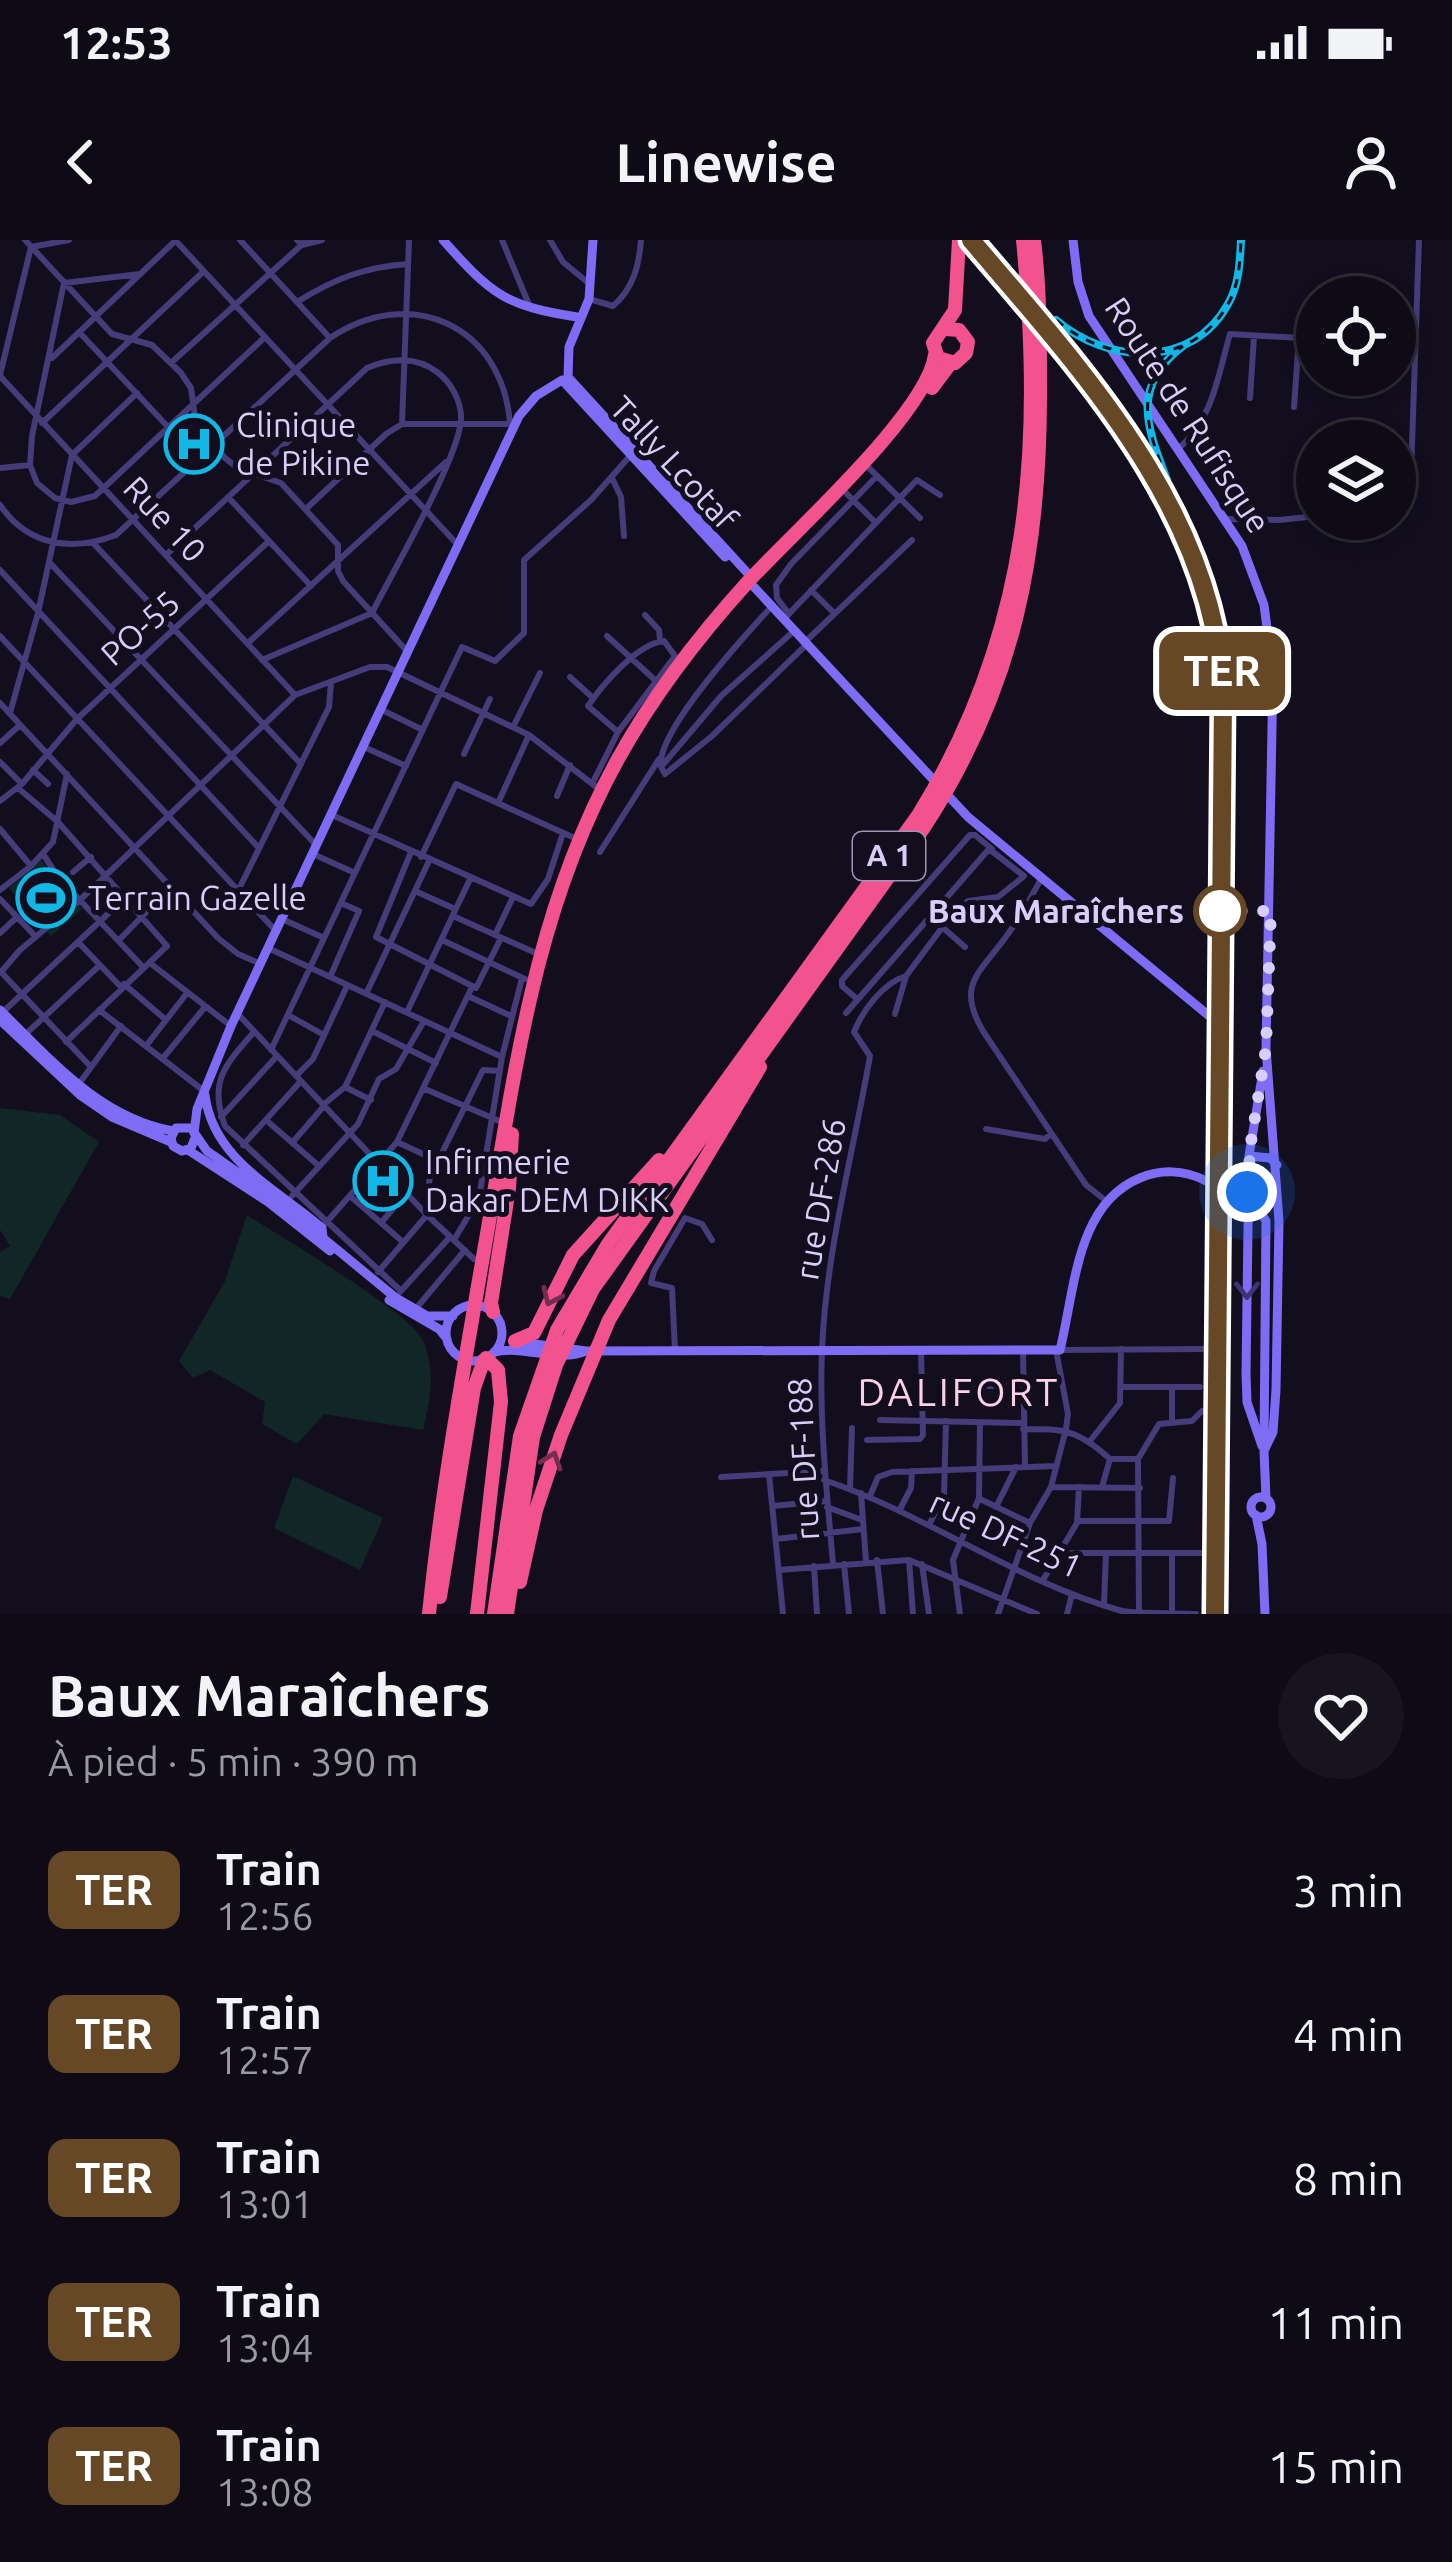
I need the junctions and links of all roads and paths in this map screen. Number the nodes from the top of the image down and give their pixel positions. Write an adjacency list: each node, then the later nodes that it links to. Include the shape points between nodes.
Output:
1 (69, 240): 17 (street)
2 (175, 240): 19 (street); 20 (street)
3 (240, 240): 21 (street)
4 (322, 240): 16 (street)
5 (409, 240): 18 (street)
6 (443, 240): 27 (main road, via 487,286)
7 (502, 240): 27 (street)
8 (550, 240): 22 (street)
9 (590, 240): 22 (main road); 24 (main road)
10 (641, 240): 24 (street, via 622,298 613,306)
11 (963, 240): 31 (highway, via 957,301); 33 (highway)
12 (1023, 240): 266 (highway, A 1, via 1028,479 1021,552 983,690 919,814)
13 (1034, 240): 234 (highway, A 1, via 1036,520 997,688 943,800)
14 (1073, 240): 62 (main road, Route de Rufisque, via 1089,316)
15 (1419, 240): 39 (street)
16 (302, 242): 21 (street)
17 (28, 243): 23 (street); 47 (street)
18 (408, 264): 25 (street, via 344,275); 28 (street)
19 (204, 272): 26 (street); 38 (street)
20 (140, 274): 23 (street); 29 (street)
21 (271, 274): 25 (street); 26 (street)
22 (586, 281): 30 (main road)
23 (64, 284): 29 (street); 42 (street)
24 (589, 299): 48 (main road)
25 (297, 302): 36 (street)
26 (236, 306): 35 (street); 44 (street)
27 (531, 310): 30 (main road)
28 (406, 312): 36 (street, via 369,317); 41 (street); 59 (street, via 472,340 501,383)
29 (95, 316): 32 (street); 38 (street, via 115,336)
30 (577, 317): 48 (main road, via 565,348)
31 (945, 329): 33 (highway); 40 (highway, via 935,337)
32 (79, 332): 42 (street); 43 (street)
33 (962, 333): 45 (highway, via 966,353)
34 (1254, 335): 37 (street); 51 (street); 62 (street, via 1229,334 1208,411)
35 (265, 338): 46 (street); 53 (street)
36 (330, 338): 46 (street)
37 (1296, 338)
38 (133, 340): 43 (street); 44 (street)
39 (1417, 345): 56 (street)
40 (935, 356): 45 (highway); 97 (highway, via 928,381 889,432)
41 (402, 360): 52 (street, via 367,368); 57 (street, via 445,378); 58 (street)
42 (49, 362): 55 (street)
43 (107, 362): 50 (street); 55 (street)
44 (172, 363): 53 (street, via 189,382)
45 (950, 364): 70 (highway)
46 (296, 370): 52 (street); 61 (street)
47 (0, 375): 55 (street, Rue 10)
48 (566, 378): 59 (main road, via 536,396); 65 (main road, Tally Lcotaf); 97 (main road, Tally Lcotaf)
49 (1296, 379): 54 (street)
50 (137, 393): 60 (street); 64 (street)
51 (1250, 398)
52 (328, 405): 63 (street); 69 (street)
53 (193, 406): 60 (street); 61 (street)
54 (1294, 406)
55 (39, 420): 64 (street, Rue 10); 67 (street)
56 (1413, 420)
57 (461, 423): 58 (street); 59 (street); 66 (street)
58 (402, 424): 63 (street)
59 (513, 424): 92 (main road)
60 (169, 428): 72 (street)
61 (214, 446): 69 (street); 85 (street)
62 (1178, 449): 84 (main road, Route de Rufisque)
63 (370, 451): 73 (street); 80 (street)
64 (72, 455): 72 (street, Rue 10); 78 (street)
65 (629, 457): 71 (street); 97 (main road, Tally Lcotaf)
66 (448, 459): 73 (street); 81 (street)
67 (30, 465): 68 (street); 78 (street, via 37,483)
68 (0, 468)
69 (255, 472): 75 (street); 80 (street)
70 (873, 472): 76 (highway); 77 (street)
71 (612, 478): 87 (street); 125 (street, via 524,560 524,633 495,661 462,647)
72 (105, 489): 78 (street); 85 (street, Rue 10)
73 (410, 494): 81 (street); 94 (street)
74 (940, 495): 77 (street, via 919,479)
75 (227, 497): 89 (street); 93 (street)
76 (850, 497): 86 (street); 97 (highway); 106 (street, via 776,585)
77 (898, 498): 82 (street); 86 (street)
78 (62, 500): 90 (street)
79 (0, 505): 90 (street, via 13,522)
80 (307, 508): 94 (street, via 335,540)
81 (424, 508): 92 (street); 103 (street)
82 (920, 518)
83 (1296, 518): 84 (street)
84 (1227, 519): 254 (main road, Route de Rufisque, via 1257,581 1272,661)
85 (135, 522): 91 (street); 93 (street, Rue 10)
86 (875, 522): 99 (street)
87 (624, 536)
88 (912, 540): 104 (street)
89 (269, 541): 98 (street); 100 (street, PO-55)
90 (54, 544): 91 (street); 95 (street)
91 (94, 544): 107 (street)
92 (459, 546): 114 (main road)
93 (166, 555): 100 (street, Rue 10)
94 (340, 559): 98 (street); 103 (street, via 340,576)
95 (50, 562): 102 (street); 116 (street)
96 (0, 570): 102 (street)
97 (751, 582): 101 (main road); 123 (highway); 274 (highway, via 676,682 589,833 545,958)
98 (311, 586): 113 (street)
99 (812, 590): 104 (street); 106 (street)
100 (207, 599): 107 (street, PO-55); 113 (street, Rue 10)
101 (772, 606): 106 (main road); 146 (street, via 728,653)
102 (38, 613): 118 (street); 124 (street)
103 (372, 613): 114 (street); 117 (street)
104 (834, 614): 112 (street)
105 (645, 615): 111 (street)
106 (787, 616): 108 (main road)
107 (175, 629): 116 (street, PO-55); 135 (street)
108 (795, 631): 112 (main road); 146 (street)
109 (0, 636): 118 (street)
110 (607, 636): 115 (street)
111 (660, 640): 115 (street); 123 (street, via 674,656)
112 (806, 643): 146 (street, via 667,774); 181 (main road)
113 (247, 644): 117 (street, Rue 10)
114 (409, 652): 119 (main road)
115 (633, 658): 123 (street); 128 (street)
116 (143, 659): 124 (street, PO-55); 144 (street)
117 (262, 660): 126 (street, Rue 10)
118 (24, 662): 131 (street); 133 (street)
119 (399, 673): 122 (street, via 378,666); 125 (street); 130 (main road)
120 (540, 673): 136 (street)
121 (570, 677): 128 (street)
122 (331, 682): 126 (street); 147 (street)
123 (658, 684): 138 (street); 155 (highway)
124 (109, 689): 133 (street, PO-55); 153 (street)
125 (441, 692): 132 (street); 137 (street)
126 (295, 694): 135 (street)
127 (490, 698): 132 (street)
128 (593, 698): 138 (street, via 588,710)
129 (0, 703): 131 (street)
130 (382, 710): 137 (street); 141 (main road)
131 (10, 712): 134 (street)
132 (484, 713): 136 (street); 143 (street)
133 (77, 719): 142 (street, PO-55); 161 (street)
134 (20, 724): 140 (street); 142 (street)
135 (263, 725): 144 (street); 147 (street)
136 (513, 727): 139 (street)
137 (423, 730): 149 (street)
138 (618, 732): 155 (street)
139 (529, 735): 148 (street); 158 (street)
140 (0, 743)
141 (364, 746): 149 (street); 160 (main road)
142 (46, 752): 150 (street, PO-55); 151 (street)
143 (464, 754)
144 (231, 756): 153 (street); 159 (street)
145 (0, 762): 154 (street)
146 (660, 763): 174 (street)
147 (301, 764): 159 (street)
148 (570, 765): 155 (street); 156 (street)
149 (406, 766): 165 (street)
150 (33, 770): 152 (street); 154 (street, PO-55)
151 (67, 774): 162 (street); 169 (street)
152 (48, 784)
153 (200, 785): 161 (street); 170 (street)
154 (20, 786): 157 (street, PO-55); 162 (street)
155 (597, 787): 167 (highway)
156 (557, 796)
157 (0, 801)
158 (498, 803): 164 (street); 177 (street, via 456,784)
159 (279, 808): 170 (street); 172 (street)
160 (332, 815): 165 (street); 172 (main road)
161 (167, 816): 169 (street); 187 (street)
162 (58, 821): 175 (street); 176 (street)
163 (0, 829): 166 (street)
164 (562, 832): 167 (street); 190 (street, via 543,891 531,904)
165 (373, 835): 173 (street); 180 (street)
166 (10, 839): 168 (street); 178 (street)
167 (579, 840): 211 (highway)
168 (0, 847)
169 (134, 848): 182 (street); 185 (street)
170 (260, 848): 187 (street)
171 (992, 849): 181 (street); 229 (street); 229 (street, via 970,835 842,980)
172 (315, 850): 180 (street); 197 (main road)
173 (411, 852): 177 (street); 208 (street, via 375,932)
174 (600, 852)
175 (43, 854): 178 (street); 192 (street)
176 (91, 857): 179 (street); 182 (street)
177 (425, 858): 183 (street); 188 (street)
178 (31, 866): 186 (street)
179 (74, 872)
180 (355, 873): 193 (street)
181 (1027, 873): 184 (main road); 199 (street, via 998,897 968,901)
182 (106, 875): 189 (street); 192 (street)
183 (471, 877): 190 (street); 194 (street)
184 (1041, 880): 239 (main road); 278 (street, via 976,972 970,993 982,1031)
185 (171, 887): 195 (street); 214 (street, via 229,948)
186 (0, 890)
187 (238, 891): 200 (street)
188 (415, 891): 194 (street); 208 (street)
189 (127, 897): 195 (street); 198 (street)
190 (514, 897): 202 (street)
191 (0, 899): 196 (street)
192 (81, 899): 198 (street); 203 (street)
193 (341, 903): 204 (street); 219 (street, via 359,911)
194 (455, 913): 202 (street); 206 (street)
195 (143, 915): 205 (street); 215 (street, via 167,946)
196 (17, 917): 201 (street); 203 (street)
197 (282, 919): 200 (main road); 204 (street)
198 (102, 920): 205 (street); 207 (street)
199 (940, 926): 209 (street); 220 (street)
200 (276, 932): 210 (main road)
201 (0, 934)
202 (498, 936): 211 (street); 212 (street)
203 (35, 937): 218 (street)
204 (324, 938): 217 (street)
205 (119, 940): 215 (street)
206 (442, 940): 212 (street); 216 (street)
207 (79, 943): 213 (street); 226 (street)
208 (389, 945): 216 (street); 227 (street)
209 (964, 947)
210 (268, 948): 214 (main road); 217 (street)
211 (538, 954): 221 (highway)
212 (489, 962): 221 (street); 224 (street)
213 (100, 964): 223 (street); 242 (street)
214 (260, 964): 236 (main road)
215 (146, 965): 223 (street); 225 (street)
216 (429, 965): 224 (street); 235 (street)
217 (310, 968): 219 (street); 240 (street)
218 (0, 971): 226 (street)
219 (330, 976): 222 (street)
220 (906, 976): 238 (street); 317 (street, rue DF-286, via 855,1028 869,1056)
221 (526, 980): 241 (street); 274 (highway)
222 (348, 985): 227 (street); 251 (street)
223 (123, 986): 233 (street); 243 (street)
224 (472, 987): 228 (street)
225 (187, 993): 231 (street); 243 (street)
226 (22, 994): 232 (street); 242 (street)
227 (366, 994): 230 (street)
228 (468, 996): 241 (street); 250 (street)
229 (857, 999): 237 (street)
230 (385, 1003): 235 (street); 248 (street)
231 (205, 1007): 245 (street); 258 (street)
232 (1, 1010): 247 (main road); 263 (main road); 277 (main road, via 80,1096 112,1117)
233 (99, 1010): 246 (street); 252 (street)
234 (792, 1011): 307 (highway, A 1); 315 (highway)
235 (407, 1012): 244 (street)
236 (237, 1013): 245 (main road); 249 (street)
237 (846, 1013)
238 (895, 1014)
239 (1208, 1015)
240 (288, 1016): 251 (street); 256 (street)
241 (511, 1016): 257 (street)
242 (44, 1017): 247 (street); 252 (street)
243 (166, 1020): 253 (street)
244 (424, 1021): 250 (street); 255 (street)
245 (232, 1025): 267 (main road)
246 (121, 1026): 253 (street); 260 (street)
247 (29, 1030): 263 (main road)
248 (371, 1031): 255 (street); 264 (street)
249 (254, 1032): 256 (street); 272 (street, via 221,1072)
250 (451, 1033): 257 (street); 259 (street)
251 (324, 1035): 262 (street)
252 (66, 1042): 260 (street)
253 (146, 1046): 258 (street)
254 (1266, 1048): 285 (main road, Route de Rufisque); 289 (main road, Route de Rufisque)
255 (408, 1049): 259 (street); 268 (street)
256 (274, 1053): 262 (street); 272 (street)
257 (502, 1057): 261 (street)
258 (163, 1058): 267 (street)
259 (436, 1063): 265 (street)
260 (91, 1067): 263 (street)
261 (500, 1071): 270 (street, via 483,1070); 274 (street)
262 (298, 1078): 269 (street); 273 (street)
263 (82, 1085): 277 (main road, via 123,1115)
264 (345, 1087): 268 (street); 269 (street)
265 (424, 1088): 270 (street); 280 (street)
266 (721, 1088): 307 (highway, A 1, via 599,1257); 308 (highway, one-way to 308, via 592,1231 562,1271 537,1328)
267 (204, 1091): 271 (main road); 287 (main road)
268 (371, 1100): 276 (street)
269 (324, 1106): 276 (street); 281 (street)
270 (464, 1108): 274 (street); 286 (street, via 438,1161)
271 (197, 1109): 277 (main road); 279 (main road)
272 (221, 1117): 282 (street)
273 (266, 1120): 281 (street); 282 (street)
274 (503, 1128): 298 (street, via 478,1198); 301 (highway); 306 (highway, via 509,1187 490,1303)
275 (986, 1129): 278 (street)
276 (350, 1132): 288 (street); 290 (street)
277 (176, 1133): 279 (main road); 283 (main road, via 178,1150)
278 (1052, 1134): 294 (street)
279 (195, 1136): 283 (main road); 284 (main road)
280 (397, 1142): 286 (street); 288 (street)
281 (292, 1143): 290 (street)
282 (243, 1146): 287 (street); 293 (street)
283 (188, 1150): 309 (main road)
284 (214, 1156): 287 (main road); 297 (main road)
285 (1249, 1156): 289 (main road); 336 (main road, Route de Rufisque, one-way to 336, via 1247,1402)
286 (431, 1157): 295 (street)
287 (236, 1160): 293 (main road)
288 (379, 1164): 291 (street); 292 (street)
289 (1277, 1165): 336 (main road, Route de Rufisque, via 1277,1366)
290 (319, 1166): 293 (street)
291 (406, 1193): 295 (street); 296 (street)
292 (350, 1196): 296 (street); 297 (street)
293 (291, 1197): 297 (main road)
294 (1105, 1200): 314 (main road); 336 (main road, via 1150,1173 1186,1173 1263,1215)
295 (427, 1215): 298 (street); 300 (street)
296 (381, 1223): 300 (street)
297 (324, 1229): 302 (street); 303 (main road)
298 (452, 1239): 301 (street); 303 (street)
299 (712, 1240): 316 (street, via 686,1218 654,1270 654,1286 672,1288)
300 (403, 1243): 302 (street)
301 (479, 1251): 304 (street); 305 (highway); 387 (highway)
302 (378, 1271): 303 (street)
303 (398, 1294): 305 (main road, via 428,1316)
304 (418, 1305)
305 (457, 1312): 306 (main road, via 476,1305); 309 (main road)
306 (497, 1320): 308 (main road); 318 (main road, via 501,1340)
307 (564, 1330): 319 (highway, A 1)
308 (515, 1341): 315 (main road)
309 (451, 1345): 318 (main road, via 471,1360); 387 (highway, via 456,1368 429,1555)
310 (1121, 1349): 311 (street); 314 (street); 322 (street)
311 (1203, 1349)
312 (921, 1350): 313 (main road); 317 (main road); 327 (street)
313 (1022, 1350): 314 (main road); 321 (street)
314 (1058, 1350): 333 (street)
315 (590, 1351): 316 (main road); 318 (main road); 396 (highway, one-way to 315)
316 (675, 1351): 317 (main road)
317 (822, 1351): 345 (street, rue DF-188)
318 (488, 1356): 387 (highway, via 471,1401); 394 (highway, via 501,1402)
319 (550, 1364): 395 (highway, A 1, via 513,1470); 396 (highway, A 1, via 526,1472)
320 (973, 1386): 321 (street)
321 (1023, 1386): 331 (street)
322 (1122, 1387): 323 (street); 335 (street, via 1117,1409)
323 (1172, 1387): 324 (street); 330 (street)
324 (1200, 1387)
325 (1202, 1411): 330 (street)
326 (880, 1420): 327 (street)
327 (922, 1421): 328 (street); 334 (street, via 920,1439)
328 (946, 1421): 329 (street); 342 (street)
329 (980, 1422): 331 (street); 341 (street)
330 (1172, 1423): 337 (street, via 1156,1426)
331 (1023, 1426): 333 (street); 339 (street)
332 (852, 1428): 352 (street)
333 (1066, 1429): 335 (street); 340 (street)
334 (866, 1440)
335 (1090, 1442): 338 (street)
336 (1264, 1456): 358 (main road, Route de Rufisque); 358 (main road, Route de Rufisque, via 1253,1500)
337 (1138, 1459): 338 (street); 351 (street)
338 (1110, 1460): 350 (street)
339 (1020, 1466): 340 (street); 341 (street); 357 (street)
340 (1058, 1466): 348 (street)
341 (979, 1468): 342 (street); 354 (street)
342 (945, 1470): 343 (street); 364 (street, via 944,1495)
343 (912, 1472): 353 (street, via 882,1474); 359 (street)
344 (770, 1474): 345 (street); 346 (street); 356 (street)
345 (824, 1475): 352 (street, rue DF-251); 355 (street, rue DF-188)
346 (721, 1477)
347 (1173, 1478): 362 (street, via 1169,1520)
348 (1051, 1486): 349 (street); 363 (street)
349 (1078, 1487): 350 (street); 361 (street)
350 (1102, 1487): 351 (street)
351 (1140, 1487): 362 (street)
352 (850, 1488): 353 (street, rue DF-251)
353 (865, 1494): 359 (street, rue DF-251); 360 (street)
354 (979, 1498): 357 (street); 368 (street)
355 (826, 1504): 356 (street); 360 (street); 366 (street, rue DF-188)
356 (772, 1506): 367 (street)
357 (996, 1507): 363 (street)
358 (1265, 1507): 408 (main road, Route de Rufisque)
359 (899, 1511): 364 (street, rue DF-251)
360 (862, 1520): 365 (street)
361 (1078, 1521): 362 (street); 369 (street)
362 (1140, 1521): 371 (street)
363 (1030, 1523): 381 (street)
364 (929, 1525): 368 (street, rue DF-251)
365 (863, 1529): 366 (street); 376 (street)
366 (830, 1534): 367 (street); 378 (street, rue DF-188)
367 (776, 1539): 382 (street)
368 (959, 1540): 381 (street, rue DF-251); 384 (street)
369 (1060, 1553): 370 (street); 383 (street)
370 (1106, 1553): 371 (street); 388 (street)
371 (1138, 1553): 372 (street); 389 (street)
372 (1172, 1553): 373 (street); 392 (street)
373 (1202, 1553)
374 (877, 1560): 375 (street); 376 (street); 400 (street)
375 (909, 1560): 377 (street); 401 (street)
376 (866, 1561): 379 (street)
377 (922, 1563): 384 (street); 402 (street)
378 (833, 1564): 379 (street); 380 (street)
379 (844, 1564): 399 (street)
380 (814, 1566): 382 (street); 398 (street)
381 (1016, 1568): 383 (street, rue DF-251); 386 (street)
382 (779, 1570): 397 (street)
383 (1043, 1580): 385 (street, rue DF-251)
384 (957, 1581): 386 (street); 403 (street)
385 (1072, 1593): 388 (street, rue DF-251); 406 (street)
386 (1004, 1600): 404 (street); 405 (street)
387 (436, 1603): 393 (highway)
388 (1104, 1604): 390 (street, rue DF-251)
389 (1139, 1612): 390 (street, rue DF-251); 391 (street, rue DF-251)
390 (1125, 1613)
391 (1153, 1613): 392 (street, rue DF-251)
392 (1172, 1613): 407 (street, rue DF-251)
393 (429, 1614)
394 (477, 1614)
395 (494, 1614)
396 (511, 1614)
397 (783, 1614)
398 (817, 1614)
399 (849, 1614)
400 (883, 1614)
401 (913, 1614)
402 (929, 1614)
403 (960, 1614)
404 (998, 1614)
405 (1037, 1614)
406 (1067, 1614)
407 (1196, 1614)
408 (1265, 1614)

